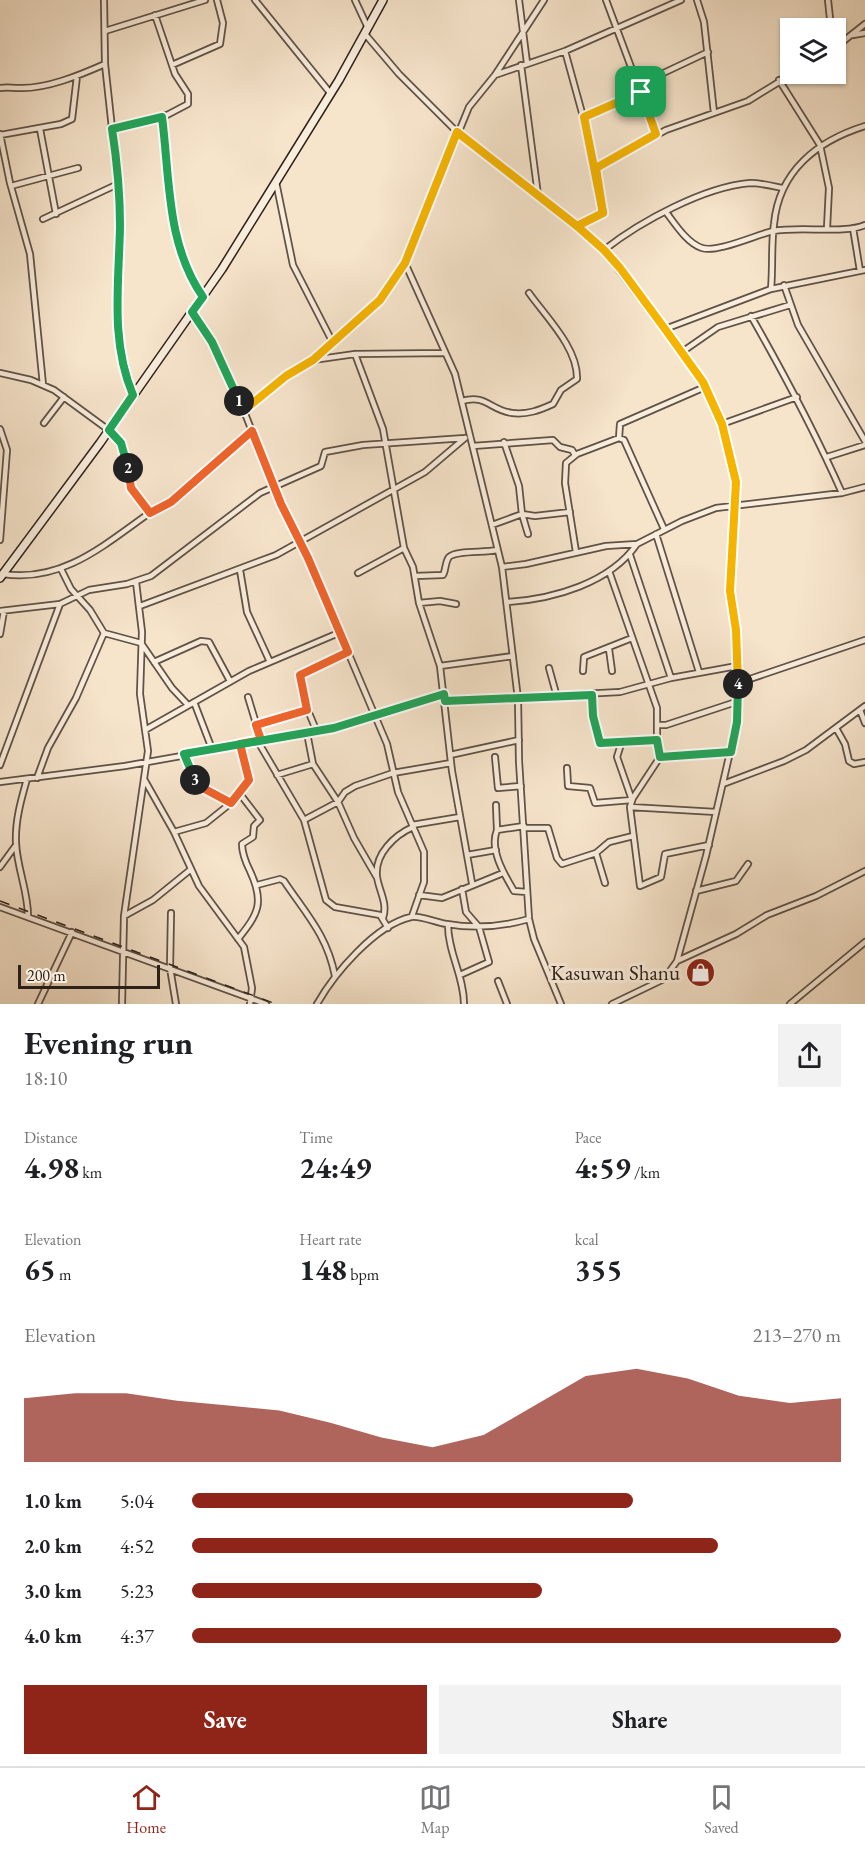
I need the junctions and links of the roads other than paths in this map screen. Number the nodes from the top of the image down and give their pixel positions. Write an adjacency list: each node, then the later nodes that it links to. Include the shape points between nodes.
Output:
1 (104, 0): 18 (street)
2 (205, 0): 13 (street)
3 (218, 0): 27 (street, via 223,23 220,44)
4 (255, 0): 34 (street)
5 (355, 0): 19 (street)
6 (383, 0): 19 (street)
7 (519, 0): 17 (street)
8 (544, 0): 17 (street)
9 (606, 0): 16 (street)
10 (681, 0): 16 (street)
11 (697, 0): 24 (street)
12 (828, 0): 14 (street)
13 (154, 15): 18 (street); 27 (street)
14 (830, 18)
15 (865, 24): 21 (street)
16 (618, 26): 23 (street); 31 (street)
17 (524, 28): 26 (street); 28 (street)
18 (105, 31): 25 (street)
19 (367, 31): 34 (street); 41 (street, via 399,74)
20 (865, 33): 21 (street)
21 (850, 36): 22 (street)
22 (846, 39)
23 (566, 51): 26 (street); 37 (street)
24 (708, 52): 31 (street); 35 (street)
25 (105, 64): 29 (street); 40 (street)
26 (524, 64): 28 (street); 52 (street)
27 (172, 65): 36 (street, via 189,99 182,108)
28 (495, 75): 41 (street, via 469,107)
29 (77, 76): 32 (street, via 20,88); 39 (street, via 72,119)
30 (779, 80): 35 (street, via 748,101); 44 (street)
31 (639, 85): 33 (street)
32 (0, 88)
33 (641, 92): 37 (street); 43 (street)
34 (331, 94): 48 (street)
35 (714, 113): 43 (street)
36 (162, 117): 40 (street); 67 (street, via 173,227)
37 (584, 117): 46 (street)
38 (865, 126): 44 (street)
39 (40, 129): 42 (street); 47 (street)
40 (112, 129): 49 (street)
41 (457, 132): 52 (street); 62 (street)
42 (0, 134): 50 (street)
43 (656, 134): 46 (street)
44 (820, 145): 51 (street, via 795,167); 58 (street, via 829,188)
45 (78, 168): 47 (street)
46 (596, 168): 57 (street, via 603,213)
47 (48, 174): 50 (street); 54 (street)
48 (276, 182): 67 (street); 72 (street, via 293,265)
49 (118, 184): 54 (street); 80 (street, via 117,314 119,342)
50 (11, 186): 78 (street, via 30,254)
51 (782, 188): 53 (street, via 753,183 733,186); 60 (street)
52 (538, 195): 57 (street)
53 (666, 212): 60 (street, via 704,249); 61 (street)
54 (56, 214): 55 (street)
55 (44, 219)
56 (865, 225): 59 (street)
57 (577, 226): 61 (street)
58 (827, 228): 59 (street); 60 (street)
59 (853, 228): 63 (street)
60 (773, 231): 65 (street)
61 (604, 250): 71 (street)
62 (405, 263): 72 (street, via 380,300); 74 (street)
63 (862, 270): 64 (street)
64 (784, 285): 65 (street); 68 (street)
65 (771, 289): 71 (street)
66 (529, 293): 83 (street, via 563,339 577,379 561,390 554,404 525,414 510,413 476,398)
67 (203, 297): 69 (street)
68 (790, 305): 70 (street); 93 (street, via 820,367)
69 (192, 312): 80 (street); 84 (street, via 212,342)
70 (751, 316): 73 (street, via 718,327); 82 (street)
71 (665, 329): 73 (street)
72 (332, 341): 76 (street)
73 (682, 352): 79 (street)
74 (444, 353): 75 (street); 83 (street)
75 (355, 354): 76 (street); 94 (street)
76 (313, 360): 84 (street)
77 (0, 373): 78 (street)
78 (43, 385): 81 (street)
79 (705, 387): 86 (street); 91 (street, via 620,424)
80 (133, 395): 88 (street)
81 (64, 397): 85 (street); 88 (street)
82 (797, 397): 86 (street); 97 (street)
83 (462, 401): 90 (street)
84 (243, 411): 89 (street)
85 (44, 423)
86 (722, 424): 104 (street, via 733,464)
87 (0, 429): 99 (street)
88 (109, 430): 106 (street, via 121,443 131,488); 125 (street)
89 (252, 431): 100 (street); 106 (street, via 171,502)
90 (467, 438): 94 (street); 95 (street); 102 (street, via 426,472)
91 (619, 438): 96 (street); 110 (street, via 624,440)
92 (504, 442): 95 (street); 96 (street, via 553,440); 107 (street, via 519,486)
93 (865, 443): 97 (street)
94 (386, 445): 100 (street, via 325,452 321,466); 102 (street)
95 (473, 446): 109 (street)
96 (575, 455): 105 (street, via 565,466)
97 (827, 457): 103 (street)
98 (0, 462): 99 (street)
99 (7, 462): 108 (street)
100 (273, 485): 114 (street); 127 (street, via 177,558)
101 (865, 487): 103 (street)
102 (394, 490): 114 (street); 116 (street)
103 (842, 493): 104 (street)
104 (735, 504): 110 (street, via 703,511); 147 (street, via 730,591)
105 (570, 512): 107 (street); 118 (street)
106 (150, 513): 121 (street, via 82,560)
107 (522, 514): 109 (street); 111 (street)
108 (1, 519): 113 (street)
109 (492, 525): 117 (street)
110 (664, 530): 112 (street)
111 (528, 534)
112 (656, 534): 115 (street); 151 (street)
113 (0, 540)
114 (300, 542): 122 (street); 135 (street)
115 (637, 544): 118 (street); 119 (street)
116 (404, 548): 124 (street); 126 (street)
117 (497, 550): 120 (street); 126 (street, via 484,554 456,553 447,560 443,575)
118 (576, 552): 120 (street)
119 (630, 555): 123 (street); 152 (street)
120 (502, 567): 129 (street)
121 (61, 569): 125 (street, via 21,577); 128 (street)
122 (240, 570): 133 (street); 145 (street, via 248,612)
123 (609, 571): 129 (street, via 560,594); 138 (street)
124 (358, 573)
125 (2, 576)
126 (415, 576): 130 (street)
127 (136, 582): 128 (street, via 89,590); 133 (street)
128 (76, 597): 131 (street); 136 (street, via 90,610)
129 (508, 602): 143 (street)
130 (419, 603): 132 (street); 146 (street)
131 (60, 604): 134 (street); 191 (street)
132 (456, 604)
133 (140, 606): 140 (street)
134 (2, 611): 137 (street)
135 (340, 632): 142 (street); 145 (street)
136 (104, 633): 140 (street); 195 (street)
137 (0, 634)
138 (633, 638): 141 (street); 154 (street)
139 (865, 640): 155 (street)
140 (141, 643): 144 (street); 173 (street, via 140,694)
141 (609, 649): 149 (street, via 584,657); 150 (street)
142 (348, 652): 166 (street, via 300,675); 168 (street)
143 (513, 656): 146 (street); 160 (street)
144 (154, 662): 153 (street, via 201,641 209,642); 164 (street)
145 (270, 662): 153 (street)
146 (440, 666): 156 (street)
147 (737, 666): 151 (street); 155 (street)
148 (549, 668): 159 (street)
149 (583, 671)
150 (612, 671)
151 (699, 672): 152 (street)
152 (671, 678): 154 (street)
153 (230, 681): 163 (street)
154 (649, 683): 157 (street); 171 (street)
155 (738, 683): 162 (street)
156 (444, 694): 161 (street); 168 (street)
157 (592, 695): 159 (street); 180 (street, via 598,742)
158 (248, 697): 170 (street)
159 (557, 697): 160 (street)
160 (518, 699): 161 (street); 177 (street)
161 (445, 701): 184 (street)
162 (739, 701): 171 (street); 182 (street)
163 (194, 702): 164 (street); 181 (street)
164 (188, 705): 173 (street)
165 (865, 706): 167 (street)
166 (307, 710): 170 (street); 174 (street)
167 (860, 710): 169 (street); 172 (street)
168 (375, 715): 174 (street); 193 (street)
169 (865, 723)
170 (256, 725): 176 (street)
171 (658, 725): 178 (street)
172 (836, 728): 188 (street, via 849,761); 199 (street, via 784,761)
173 (145, 730): 187 (street)
174 (317, 732): 175 (street)
175 (307, 733): 176 (street); 190 (street)
176 (259, 740): 179 (street); 194 (street)
177 (519, 740): 184 (street); 200 (street)
178 (657, 740): 180 (street); 186 (street)
179 (240, 744): 181 (street); 201 (street, via 249,780)
180 (621, 744): 202 (street, via 617,757)
181 (212, 749): 183 (street)
182 (731, 752): 186 (street); 199 (street)
183 (184, 754): 187 (street); 204 (street, via 201,787)
184 (450, 755): 189 (street)
185 (495, 757): 200 (street, via 498,788)
186 (660, 757): 202 (street)
187 (147, 762): 195 (street); 197 (street)
188 (865, 762)
189 (451, 763): 193 (street); 208 (street)
190 (313, 764): 194 (street); 203 (street)
191 (0, 765)
192 (567, 768): 202 (street, via 568,786 590,788 595,803)
193 (393, 773): 203 (street, via 355,786); 210 (street)
194 (277, 775): 209 (street)
195 (37, 778): 196 (street)
196 (27, 779): 198 (street); 215 (street)
197 (144, 779): 213 (street); 236 (street)
198 (0, 782)
199 (723, 784): 207 (street)
200 (521, 786): 211 (street)
201 (240, 794): 204 (street); 228 (street, via 260,820 254,826 253,837 242,844)
202 (632, 800): 206 (street)
203 (338, 802): 209 (street); 225 (street)
204 (231, 803): 213 (street, via 206,823)
205 (496, 805): 212 (street)
206 (630, 807): 207 (street); 214 (street)
207 (716, 812): 216 (street)
208 (460, 817): 210 (street); 219 (street)
209 (304, 820): 238 (street, via 326,900 335,907)
210 (413, 826): 225 (street, via 395,836 381,856); 232 (street, via 424,852 424,882)
211 (525, 827): 212 (street); 218 (street, via 548,828 562,864); 231 (street)
212 (497, 830): 217 (street)
213 (174, 832): 222 (street)
214 (633, 836): 216 (street, via 641,887 661,877 665,854); 218 (street, via 609,842)
215 (16, 845): 221 (street); 235 (street, via 29,902)
216 (709, 845): 230 (street)
217 (496, 850): 219 (street); 224 (street)
218 (596, 853): 227 (street)
219 (467, 855): 226 (street)
220 (748, 864): 230 (street, via 736,881)
221 (0, 867)
222 (190, 870): 236 (street, via 153,900); 244 (street)
223 (865, 871): 247 (street, via 766,915 736,934)
224 (503, 873): 226 (street); 231 (street, via 514,891)
225 (376, 876): 238 (street, via 385,904)
226 (472, 883): 229 (street)
227 (605, 883)
228 (257, 885): 244 (street, via 256,917); 250 (street, via 284,881 323,937 331,952)
229 (462, 890): 232 (street, via 442,898); 241 (street, via 466,912)
230 (696, 891): 247 (street)
231 (527, 892): 239 (street)
232 (419, 896): 237 (street)
233 (0, 907): 235 (street)
234 (171, 913): 248 (street)
235 (28, 916): 243 (street)
236 (124, 916): 246 (street)
237 (412, 916): 240 (street); 242 (street)
238 (383, 918): 242 (street)
239 (529, 919): 241 (street); 261 (street)
240 (448, 925): 241 (street); 249 (street, via 448,943)
241 (479, 927): 249 (street, via 489,964)
242 (388, 928): 250 (street)
243 (72, 932): 246 (street); 254 (street)
244 (238, 939): 252 (street, via 250,964)
245 (865, 942): 253 (street)
246 (125, 952): 248 (street); 255 (street)
247 (677, 961): 262 (street, via 663,979)
248 (170, 968): 252 (street); 256 (street)
249 (460, 975): 259 (street)
250 (335, 976): 258 (street)
251 (498, 981): 260 (street)
252 (251, 1001): 257 (street)
253 (791, 1002): 263 (street)
254 (38, 1004)
255 (122, 1004)
256 (176, 1004)
257 (266, 1004)
258 (317, 1004)
259 (464, 1004)
260 (507, 1004)
261 (561, 1004)
262 (612, 1004)
263 (801, 1004)

